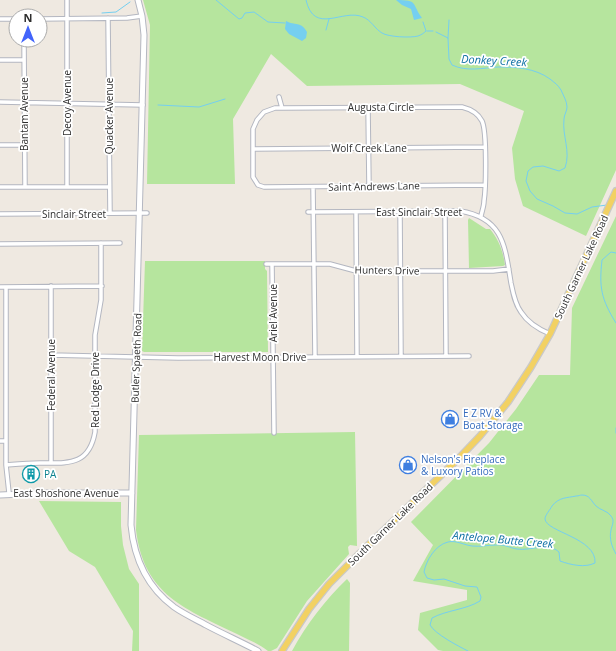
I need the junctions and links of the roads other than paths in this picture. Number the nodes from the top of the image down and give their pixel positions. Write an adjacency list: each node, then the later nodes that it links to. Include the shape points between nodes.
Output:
1 (67, 0): 6 (street, Decoy Avenue)
2 (138, 0): 3 (main road, Butler Spaeth Road)
3 (142, 16): 4 (street); 15 (main road, Butler Spaeth Road)
4 (108, 18): 6 (street); 14 (street, Quacker Avenue)
5 (48, 19): 6 (street)
6 (67, 19): 13 (street, Decoy Avenue)
7 (24, 48): 9 (street, Bantam Avenue)
8 (0, 60): 9 (street)
9 (24, 60): 12 (street, Bantam Avenue)
10 (279, 97): 17 (street)
11 (0, 102): 12 (street)
12 (25, 102): 13 (street); 19 (street, Bantam Avenue)
13 (67, 103): 14 (street); 27 (street, Decoy Avenue)
14 (109, 104): 15 (street); 28 (street, Quacker Avenue)
15 (143, 105): 38 (main road, Butler Spaeth Road)
16 (368, 107): 17 (street, Augusta Circle); 20 (street, Augusta Circle, via 462,106 477,114 482,121); 21 (street)
17 (282, 108): 22 (street, Augusta Circle, via 264,112 257,120 253,129)
18 (0, 145): 19 (street)
19 (25, 145): 26 (street, Bantam Avenue)
20 (484, 147): 21 (street, Wolf Creek Lane); 23 (street, Augusta Circle)
21 (369, 148): 22 (street, Wolf Creek Lane); 24 (street)
22 (253, 149): 29 (street, Augusta Circle, via 253,177 258,185)
23 (484, 185): 24 (street, Saint Andrews Lane); 41 (street, Augusta Circle)
24 (369, 186): 30 (street, Saint Andrews Lane)
25 (0, 187): 26 (street)
26 (25, 187): 27 (street)
27 (67, 187): 28 (street)
28 (110, 187): 37 (street, Quacker Avenue)
29 (264, 187): 30 (street, Saint Andrews Lane)
30 (313, 187): 35 (street)
31 (616, 191): 56 (main road, South Garner Lake Road)
32 (400, 211): 33 (street, East Sinclair Street); 36 (street, East Sinclair Street); 50 (street)
33 (445, 211): 41 (street, East Sinclair Street, via 471,212); 51 (street)
34 (308, 212): 35 (street, East Sinclair Street)
35 (314, 212): 36 (street, East Sinclair Street); 47 (street)
36 (356, 212): 49 (street)
37 (110, 213): 38 (street, Sinclair Street); 40 (street, Sinclair Street)
38 (140, 213): 39 (street, Sinclair Street); 64 (main road, Butler Spaeth Road)
39 (147, 213)
40 (0, 214)
41 (481, 216): 48 (street, East Sinclair Street, via 498,231)
42 (120, 242): 43 (street)
43 (101, 243): 44 (street); 54 (street, Red Lodge Drive)
44 (0, 244)
45 (266, 264): 46 (street, Hunters Drive)
46 (272, 264): 47 (street, Hunters Drive); 65 (street, Ariel Avenue)
47 (314, 264): 49 (street, Hunters Drive, via 330,264); 66 (street)
48 (509, 269): 51 (street, Hunters Drive); 56 (street, East Sinclair Street, via 514,298 520,311 533,325)
49 (356, 271): 50 (street, Hunters Drive); 67 (street)
50 (400, 271): 51 (street, Hunters Drive); 61 (street)
51 (445, 271): 62 (street)
52 (6, 286): 53 (street); 55 (street); 58 (street)
53 (51, 286): 54 (street); 59 (street, Federal Avenue)
54 (102, 286): 60 (street, Red Lodge Drive, via 95,335)
55 (0, 287)
56 (550, 334): 79 (main road, South Garner Lake Road, via 532,367 508,402 480,436 329,584 309,609)
57 (0, 345): 58 (street)
58 (5, 345): 69 (street)
59 (51, 355): 60 (street, Harvest Moon Drive); 73 (street, Federal Avenue)
60 (95, 356): 64 (street, Harvest Moon Drive); 73 (street, Red Lodge Drive, via 93,442 79,459 68,463)
61 (401, 356): 62 (street, Harvest Moon Drive); 67 (street, Harvest Moon Drive)
62 (446, 356): 63 (street, Harvest Moon Drive)
63 (469, 356)
64 (136, 357): 65 (street, Harvest Moon Drive); 75 (main road, Butler Spaeth Road)
65 (273, 357): 66 (street, Harvest Moon Drive); 70 (street, Ariel Avenue)
66 (315, 357): 67 (street, Harvest Moon Drive)
67 (357, 357)
68 (0, 394): 69 (street)
69 (6, 394): 72 (street)
70 (274, 433)
71 (0, 441): 72 (street)
72 (6, 441): 74 (street)
73 (51, 463): 74 (street, Red Lodge Drive)
74 (6, 464): 76 (street)
75 (132, 493): 76 (main road, East Shoshone Avenue); 78 (main road, Butler Spaeth Road, via 131,525 134,546 143,571 154,587 165,600 184,613)
76 (9, 494): 77 (main road, East Shoshone Avenue)
77 (0, 495)
78 (258, 651)
79 (282, 651)

